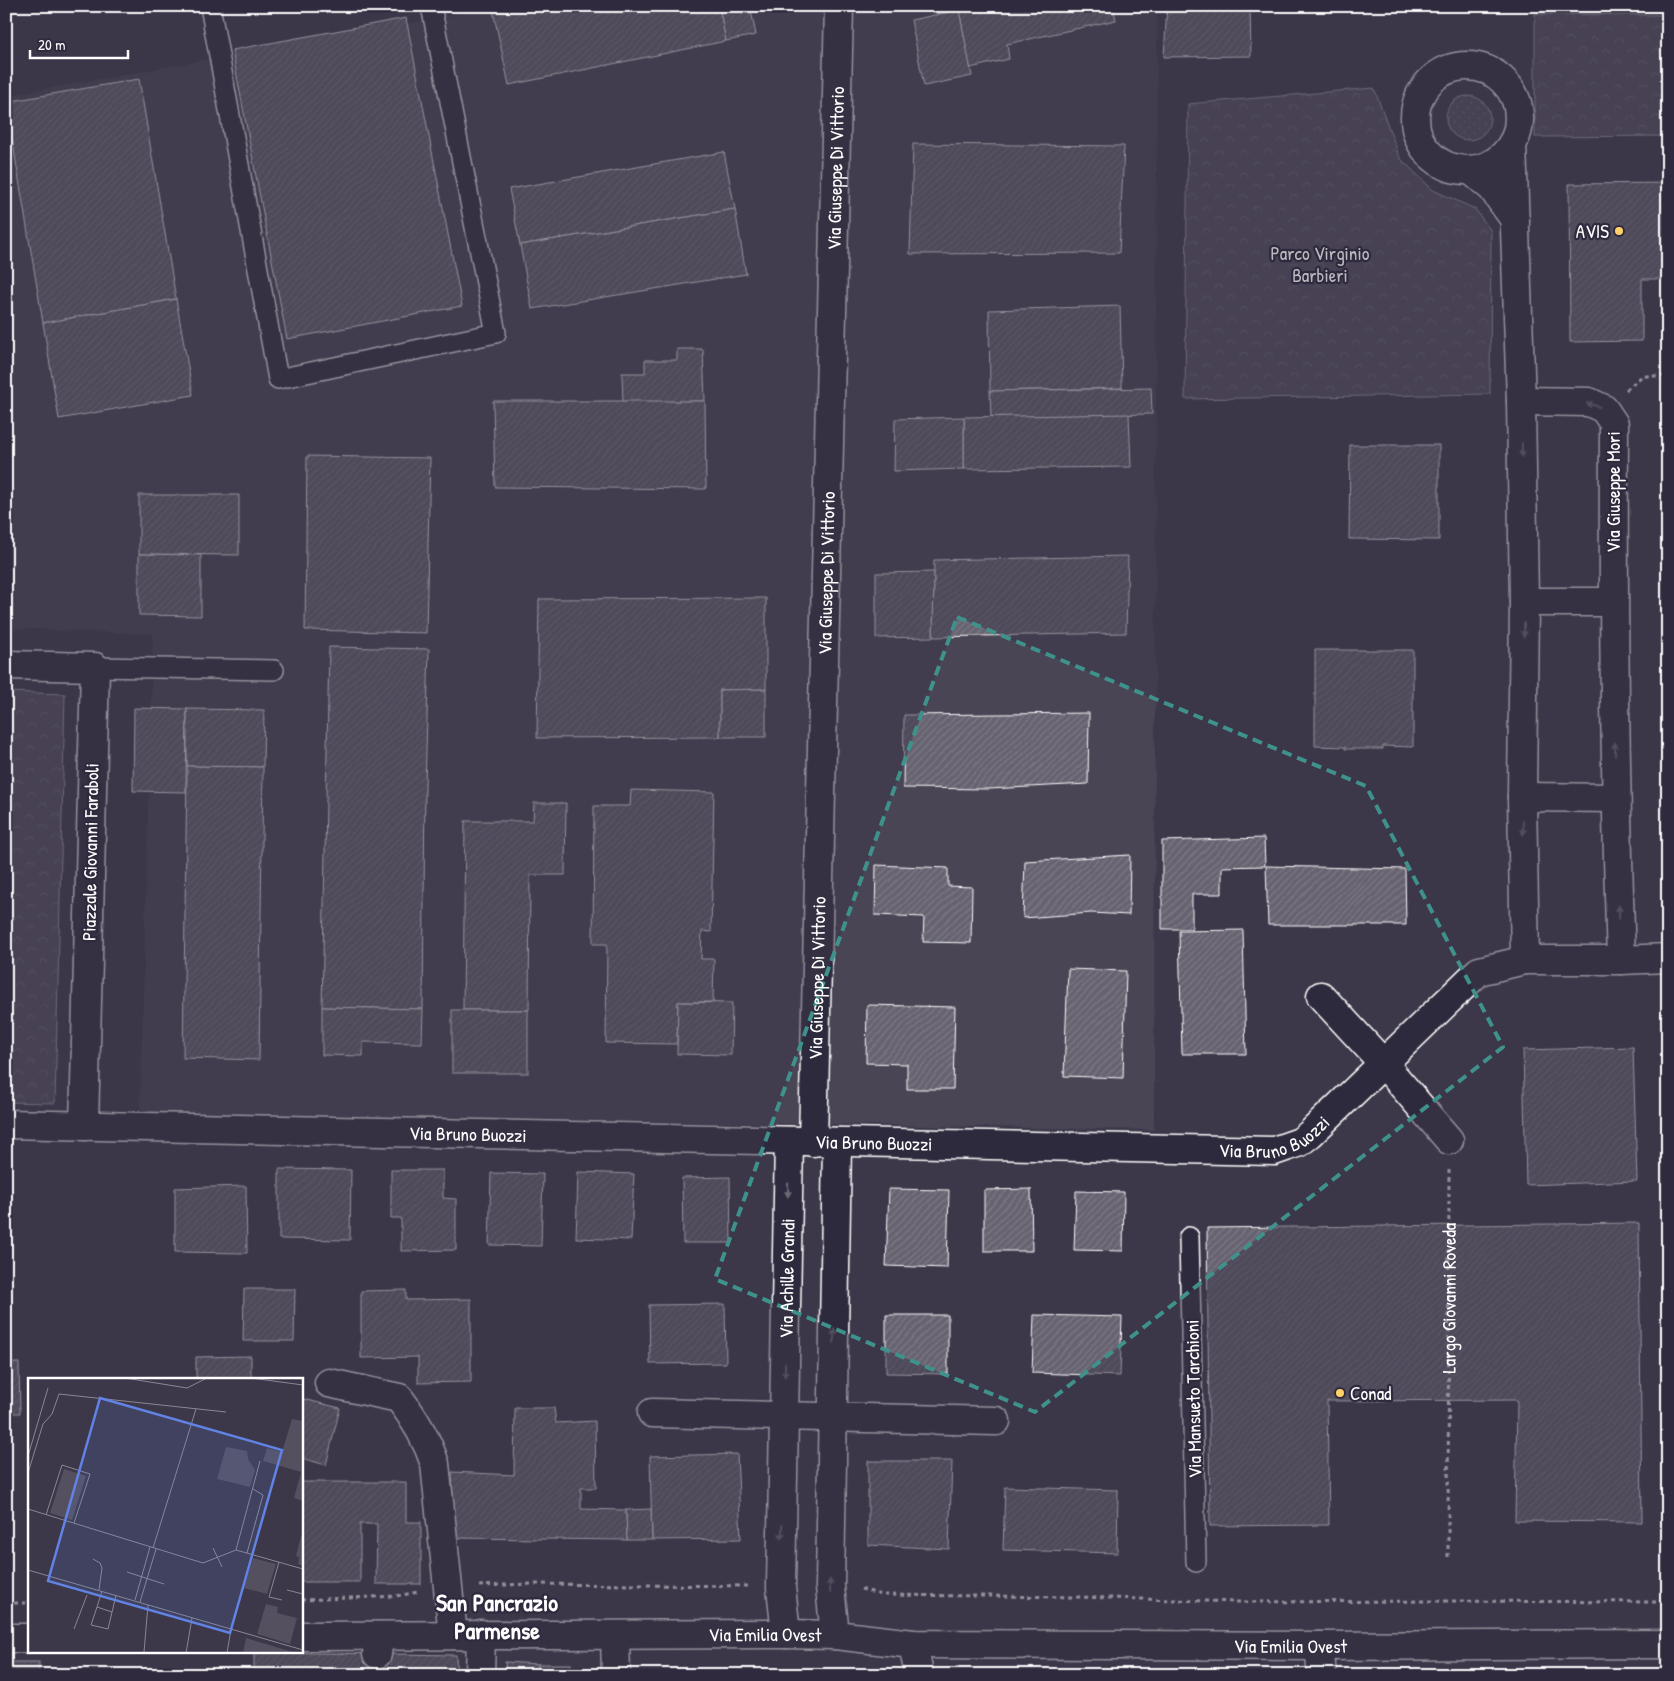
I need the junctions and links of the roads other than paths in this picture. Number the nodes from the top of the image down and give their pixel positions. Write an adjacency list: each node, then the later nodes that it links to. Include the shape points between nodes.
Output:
1 (210, 6): 2 (lane, via 278,379 496,333)
2 (431, 6)
3 (839, 6): 23 (street, Via Giuseppe Di Vittorio)
4 (1512, 144): 5 (street, via 1502,157 1488,166); 5 (street, via 1519,128 1519,110 1513,93 1502,78 1486,69 1468,66 1450,68 1434,77 1422,90 1416,106 1414,122 1418,139 1427,153 1440,163 1456,170); 6 (street)
5 (1472, 170): 6 (street, via 1492,188)
6 (1515, 220): 7 (street)
7 (1521, 402): 8 (street, one-way to 8); 9 (street, Via Giuseppe Mori, one-way to 7, via 1614,424 1604,409 1589,402)
8 (1524, 602): 9 (street); 13 (street, one-way to 13)
9 (1613, 602): 14 (street, Via Giuseppe Mori, one-way to 9)
10 (6, 665): 11 (street)
11 (95, 667): 12 (lane); 21 (street, Piazzale Giovanni Faraboli)
12 (274, 670)
13 (1522, 797): 14 (street); 16 (street, one-way to 16)
14 (1616, 798): 17 (street, Via Giuseppe Mori, one-way to 14)
15 (1668, 958): 17 (street, Via Bruno Buozzi)
16 (1525, 960): 17 (street, Via Bruno Buozzi); 19 (street, Via Bruno Buozzi, via 1478,971)
17 (1621, 960)
18 (1321, 996): 19 (street)
19 (1383, 1063): 22 (street); 23 (street, Via Bruno Buozzi, via 1300,1142 1274,1151)
20 (6, 1124): 21 (street, Via Bruno Buozzi)
21 (84, 1126): 23 (street, Via Bruno Buozzi)
22 (1449, 1140)
23 (813, 1142): 27 (street, Via Achille Grandi, one-way to 27); 28 (street, one-way to 23)
24 (1189, 1237): 30 (lane, Via Mansueto Tarchioni)
25 (329, 1383): 31 (street, via 399,1398 428,1443 435,1464)
26 (652, 1413): 27 (street)
27 (784, 1416): 28 (street); 33 (street, Via Achille Grandi, one-way to 33, via 781,1587)
28 (833, 1417): 29 (street); 34 (street, one-way to 28, via 830,1587)
29 (996, 1421)
30 (1196, 1562)
31 (453, 1634): 32 (street, Via Emilia Ovest); 35 (street, Via Emilia Ovest, via 378,1644)
32 (480, 1634): 36 (street, Via Emilia Ovest); 42 (street)
33 (786, 1634): 34 (street, Via Emilia Ovest); 36 (street, Via Emilia Ovest)
34 (835, 1635): 39 (street, Via Emilia Ovest)
35 (302, 1636)
36 (615, 1636): 43 (street)
37 (6, 1638): 38 (street)
38 (28, 1638)
39 (913, 1644): 41 (street, Via Emilia Ovest); 44 (street)
40 (1668, 1644): 41 (street, Via Emilia Ovest)
41 (1319, 1646): 45 (street)
42 (480, 1675)
43 (616, 1675)
44 (919, 1675)
45 (1322, 1675)

